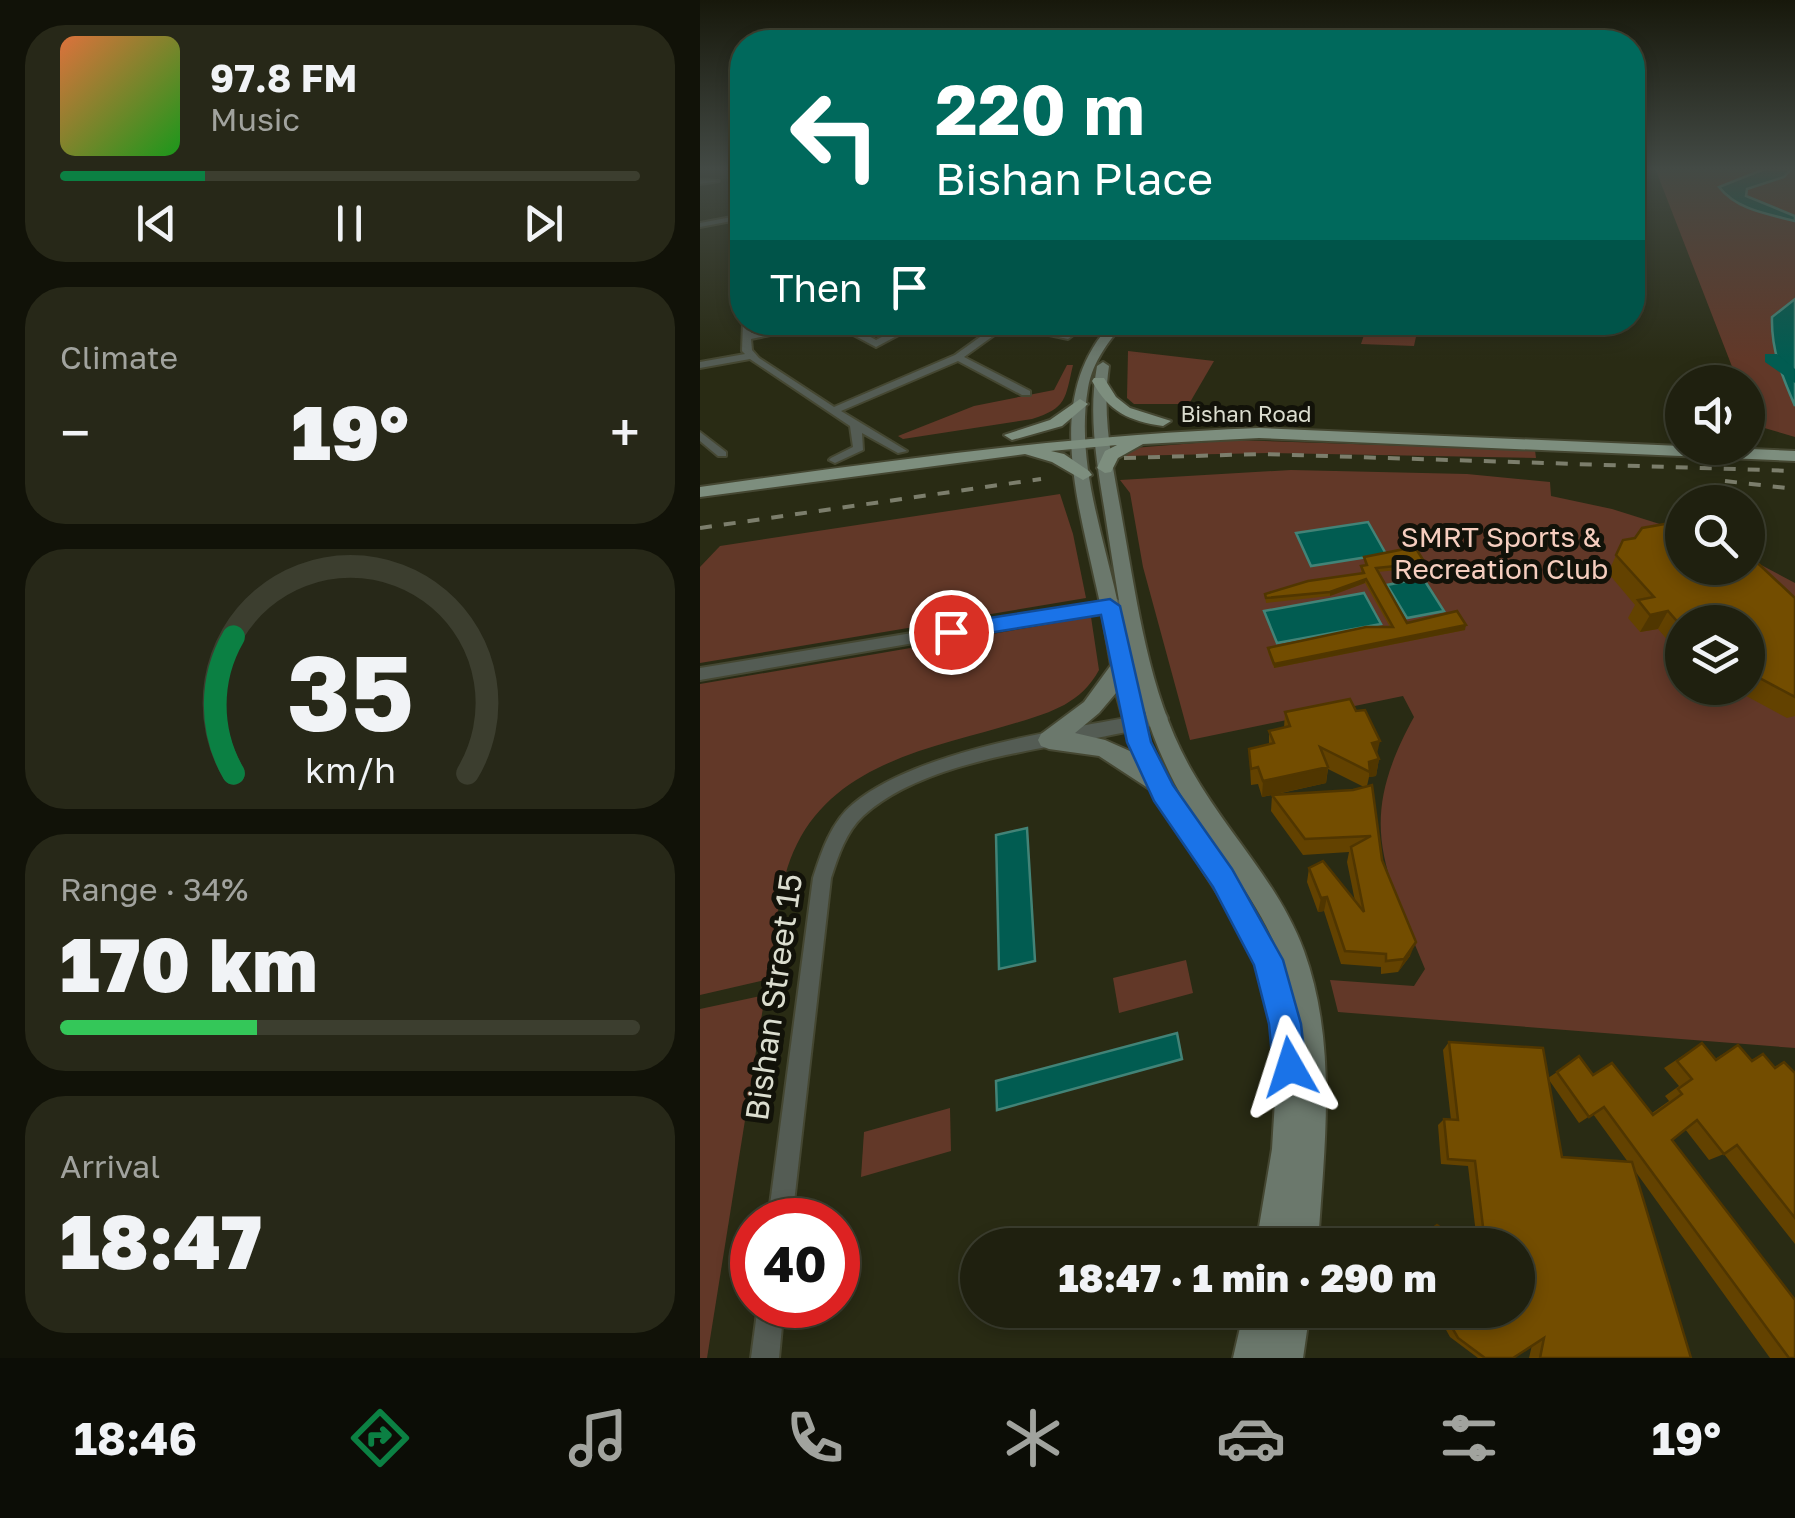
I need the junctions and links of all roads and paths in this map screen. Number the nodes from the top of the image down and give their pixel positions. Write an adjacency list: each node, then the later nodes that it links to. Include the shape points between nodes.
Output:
1 (757, 335): 9 (street)
2 (858, 335): 3 (street, via 876,344)
3 (894, 335)
4 (989, 335): 11 (street)
5 (1063, 335): 8 (street)
6 (1110, 335): 15 (street, via 1090,362)
7 (1120, 335): 13 (street)
8 (1068, 336)
9 (746, 337): 10 (street)
10 (750, 356): 12 (street); 16 (street)
11 (958, 357): 14 (street); 16 (street)
12 (700, 365)
13 (1099, 381): 18 (main road, via 1121,413); 19 (street)
14 (1026, 393)
15 (1080, 404): 21 (street); 25 (main road)
16 (832, 411): 17 (street)
17 (855, 425): 26 (street); 29 (street, via 859,448)
18 (1161, 428): 19 (main road, Bishan Road); 22 (main road, Bishan Road); 28 (main road, Bishan Road); 30 (main road, via 1121,448)
19 (1099, 433): 21 (main road, Bishan Road); 30 (street)
20 (700, 434): 27 (street)
21 (1079, 435): 25 (main road, Bishan Road); 31 (street)
22 (1665, 440)
23 (1765, 442): 24 (main road)
24 (1795, 442)
25 (1015, 443): 26 (main road, Bishan Road); 31 (main road); 33 (main road, Bishan Road)
26 (902, 451): 29 (main road, Bishan Road)
27 (722, 454)
28 (1795, 456)
29 (836, 460): 32 (main road, Bishan Road)
30 (1105, 468): 34 (street)
31 (1083, 475): 34 (street)
32 (700, 478)
33 (700, 492)
34 (1118, 600): 35 (street); 36 (street); 37 (street)
35 (1121, 664): 38 (street); 39 (street, via 1096,704)
36 (700, 674)
37 (1160, 718): 38 (street, Bishan Street 15); 43 (street, via 1174,760 1271,904 1303,996 1311,1052)
38 (1134, 723): 39 (street, Bishan Street 15); 40 (street)
39 (1049, 740): 40 (street, via 1116,750); 41 (street, Bishan Street 15, via 922,773 884,790 856,812 833,844 822,878)
40 (1164, 793): 42 (street, via 1235,898 1278,990 1290,1067)
41 (783, 1198)
42 (1275, 1228)
43 (1302, 1228)
44 (768, 1328): 47 (street)
45 (1257, 1328): 48 (street)
46 (1290, 1328): 49 (street)
47 (765, 1358)
48 (1251, 1358)
49 (1285, 1358)

